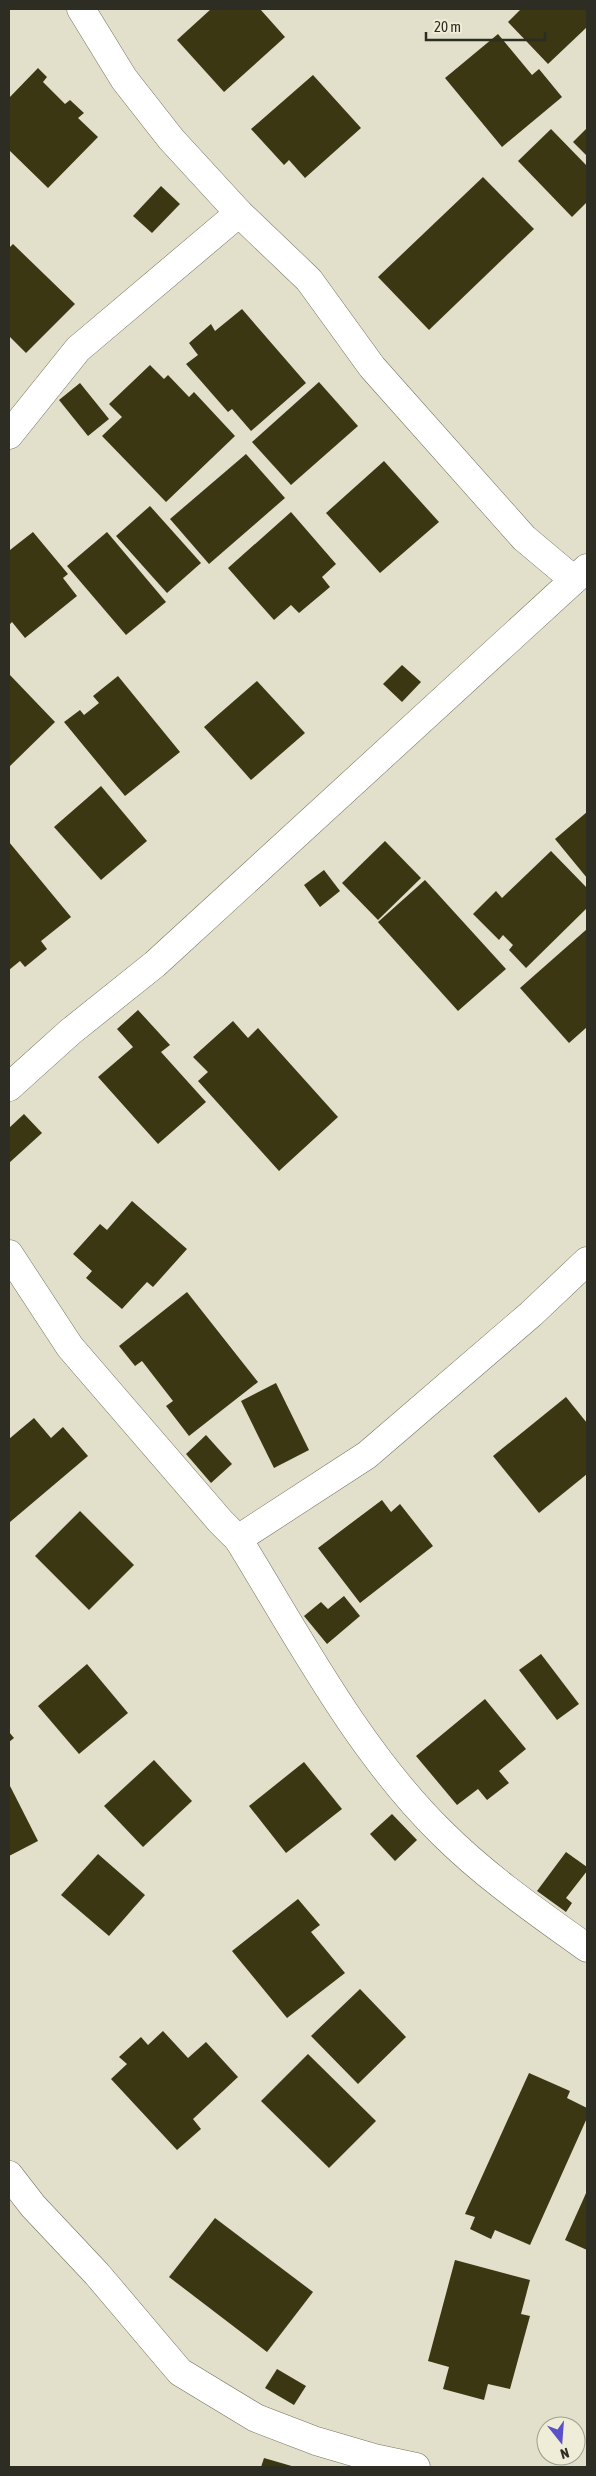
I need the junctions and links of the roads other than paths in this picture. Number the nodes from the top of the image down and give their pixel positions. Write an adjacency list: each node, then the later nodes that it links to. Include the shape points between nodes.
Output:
1 (81, 9): 2 (street, via 124,79 170,139)
2 (238, 213): 3 (street, via 78,349); 4 (street, via 309,280 372,367 524,538)
3 (9, 435)
4 (581, 574): 5 (street, via 155,964 70,1032)
5 (9, 1087)
6 (9, 1254): 8 (street, via 70,1347)
7 (587, 1261): 8 (street, via 531,1314 367,1455)
8 (238, 1539): 9 (street, via 380,1763 449,1839 508,1891)
9 (587, 1948)
10 (9, 2175): 11 (street, via 180,2372 256,2418 316,2441)
11 (416, 2467)

